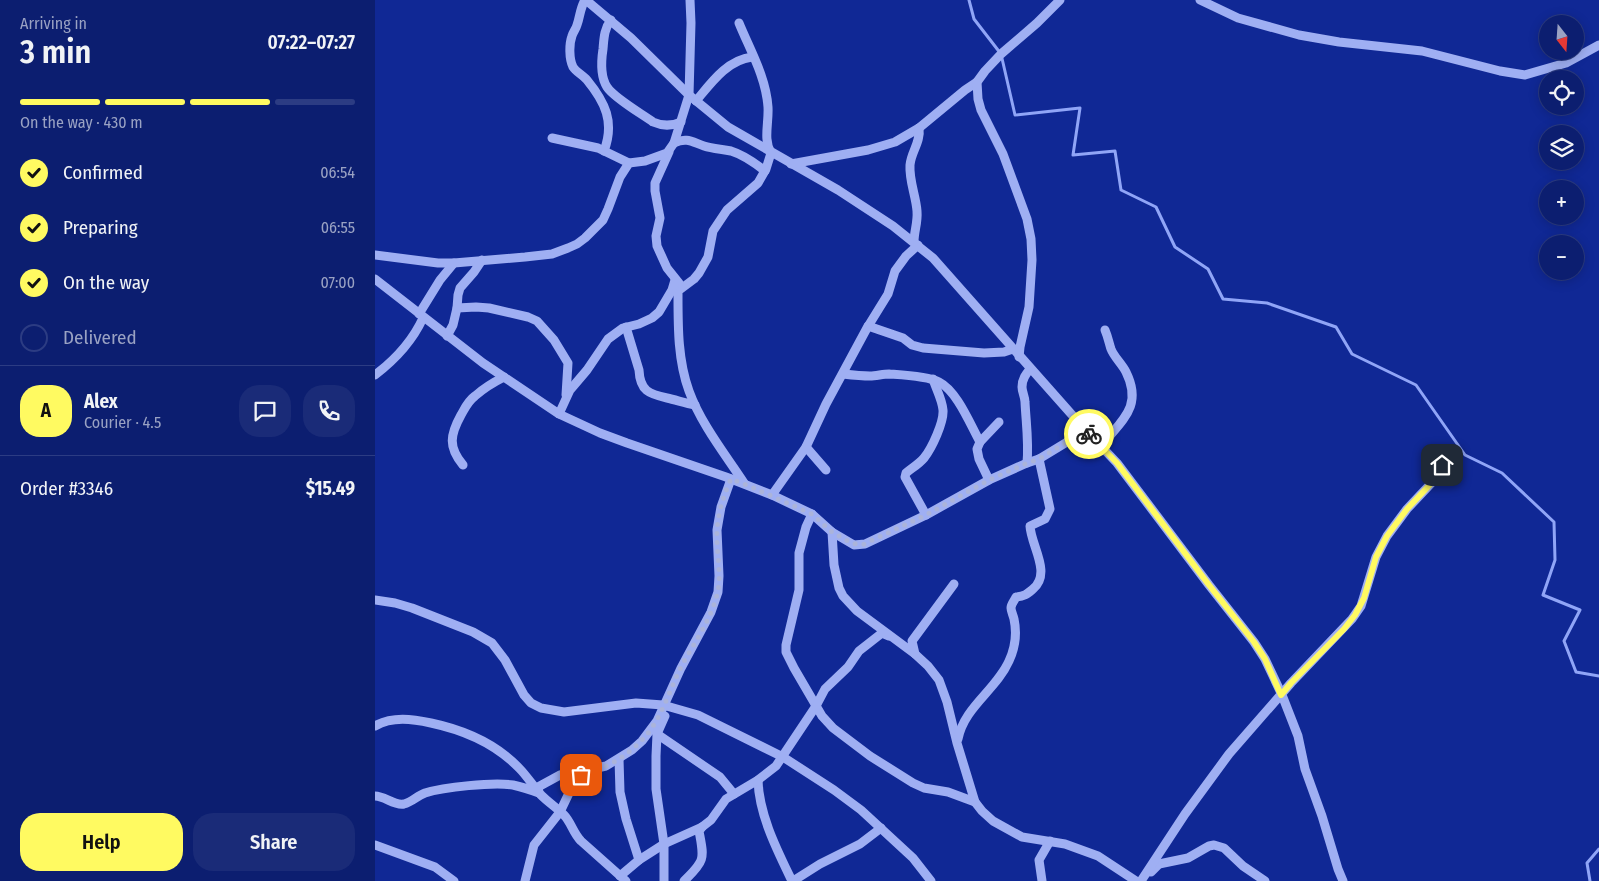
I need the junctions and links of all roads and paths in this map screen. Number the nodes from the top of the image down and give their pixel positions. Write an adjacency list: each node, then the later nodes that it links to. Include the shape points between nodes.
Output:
1 (585, 0): 5 (street); 16 (street, via 572,36 571,58 573,67 587,80 606,109)
2 (690, 0): 10 (street)
3 (1060, 0): 9 (street, via 1001,54)
4 (1200, 0): 7 (street, via 1238,18 1299,35 1422,51 1525,76 1566,63)
5 (611, 20): 10 (street); 12 (street, via 605,27 601,62 606,86 611,93 653,122 668,125)
6 (739, 22): 8 (street)
7 (1599, 45)
8 (753, 57): 11 (street, via 733,63 710,83); 18 (street, via 765,83 768,110 766,145)
9 (977, 82): 13 (street); 35 (street, via 981,110 1003,154 1031,239 1029,307)
10 (689, 95): 11 (street); 12 (street)
11 (696, 102): 18 (street, via 728,127)
12 (681, 122): 15 (street)
13 (919, 128): 20 (street, via 878,148); 22 (street, via 920,135 909,167 917,205)
14 (552, 138): 16 (street)
15 (674, 143): 17 (street); 21 (street, via 691,140 733,152)
16 (604, 151): 19 (street)
17 (669, 151): 19 (street, via 645,161); 27 (street, via 655,183 660,218 656,236 657,246)
18 (771, 153): 20 (street); 21 (street)
19 (629, 162): 24 (street, via 603,220 577,244 551,254)
20 (791, 164): 22 (street, via 837,190)
21 (765, 171): 28 (street, via 758,183 727,210 713,231 704,265)
22 (916, 244): 31 (street, via 895,270 888,294); 35 (street, via 933,258)
23 (375, 255): 25 (street)
24 (482, 260): 25 (street); 29 (street, via 460,288)
25 (454, 263): 30 (street, via 440,280)
26 (375, 279): 30 (street)
27 (675, 280): 28 (street); 32 (street, via 659,312 639,324)
28 (683, 287): 42 (street, via 678,296 679,346)
29 (457, 308): 34 (street); 41 (street, via 489,308 537,321 568,363)
30 (421, 316): 34 (street); 38 (street, via 406,346)
31 (868, 326): 35 (street, via 923,348); 37 (street)
32 (626, 327): 41 (street, via 608,339); 42 (street, via 645,388 655,396)
33 (1105, 330): 48 (street, via 1111,351 1127,374 1132,396 1126,418)
34 (447, 336): 39 (street)
35 (1016, 353): 36 (street)
36 (1030, 369): 45 (street); 50 (street, via 1022,387)
37 (843, 374): 40 (street, via 889,374); 47 (street)
38 (375, 375)
39 (505, 377): 43 (street); 51 (street, via 473,397 455,427 452,446)
40 (933, 379): 46 (street, via 951,392); 59 (street, via 943,408 941,419 925,456 906,472 905,477)
41 (565, 397): 43 (street)
42 (695, 405): 56 (street)
43 (559, 414): 54 (street, via 600,433)
44 (999, 422): 46 (street)
45 (1081, 425): 48 (street); 49 (street, via 1067,442)
46 (980, 442): 55 (street, via 977,453)
47 (806, 447): 53 (street); 57 (street)
48 (1102, 447): 65 (street, via 1254,642)
49 (1039, 459): 50 (street); 70 (street, via 1050,509 1045,519 1030,526 1040,561 1041,580 1027,596 1017,597 1012,603 1015,636 1009,661 971,712 960,730)
50 (1027, 463): 55 (street)
51 (463, 465)
52 (1442, 465): 65 (street, via 1439,475 1387,536 1355,615)
53 (826, 470)
54 (731, 479): 56 (street); 66 (street, via 717,530 717,592)
55 (989, 480): 59 (street)
56 (744, 484): 57 (street)
57 (772, 496): 58 (street)
58 (812, 514): 60 (street); 67 (street, via 799,553 799,590 785,648)
59 (926, 515): 60 (street, via 863,545 851,543)
60 (832, 532): 63 (street, via 834,565 841,593 857,611)
61 (954, 584): 64 (street, via 913,641)
62 (375, 600): 66 (street, via 419,611 473,632 492,644 527,699 535,706 564,712 637,704)
63 (889, 636): 64 (street); 67 (street, via 882,633 859,651 848,667 825,688)
64 (915, 654): 70 (street, via 934,672 943,687)
65 (1281, 695): 95 (street, via 1229,754); 97 (street, via 1298,736 1305,769)
66 (666, 706): 69 (street); 71 (street, via 698,716); 72 (street, via 642,741)
67 (816, 706): 71 (street); 78 (street, via 833,728 889,768 924,788)
68 (375, 726): 75 (street, via 386,721 418,720 463,732 507,757)
69 (657, 734): 76 (street, via 720,777); 83 (street, via 656,789)
70 (957, 744): 78 (street)
71 (783, 757): 74 (street); 81 (street, via 834,790)
72 (619, 758): 73 (street); 85 (street, via 620,792)
73 (581, 775): 75 (street, via 569,773 556,777 538,787); 79 (street)
74 (758, 780): 76 (street); 91 (street, via 768,827)
75 (539, 793): 77 (street, via 514,786 477,786 432,791 402,804); 79 (street)
76 (734, 794): 80 (street)
77 (375, 796)
78 (975, 802): 82 (street, via 987,817 1010,831 1031,839)
79 (560, 812): 86 (street, via 565,815 574,834); 88 (street, via 534,845)
80 (702, 827): 83 (street); 90 (street, via 699,831 702,858)
81 (881, 828): 91 (street, via 860,844); 92 (street, via 913,858)
82 (1050, 841): 93 (street, via 1039,860); 94 (street, via 1098,856)
83 (663, 844): 85 (street); 89 (street)
84 (375, 845): 87 (street, via 435,867)
85 (639, 860): 86 (street)
86 (623, 879)
87 (454, 881)
88 (525, 881)
89 (664, 881)
90 (685, 881)
91 (792, 881)
92 (931, 881)
93 (1041, 881)
94 (1136, 881)
95 (1142, 881): 96 (street, via 1159,864 1188,858 1215,844 1225,848)
96 (1265, 881)
97 (1343, 881)

